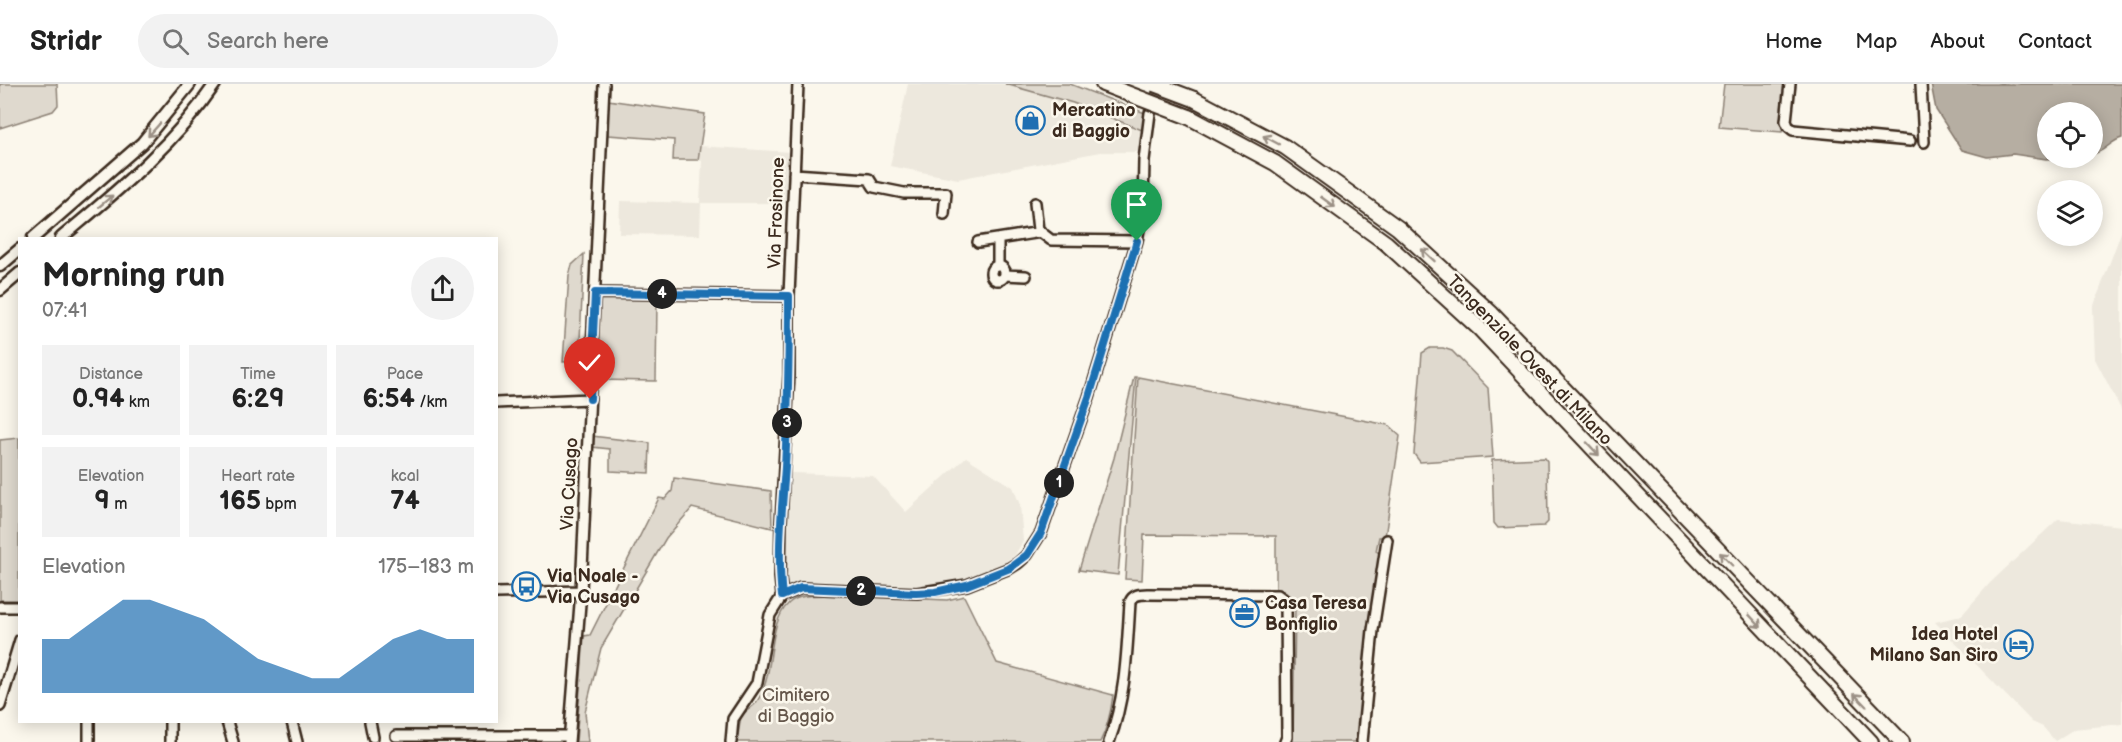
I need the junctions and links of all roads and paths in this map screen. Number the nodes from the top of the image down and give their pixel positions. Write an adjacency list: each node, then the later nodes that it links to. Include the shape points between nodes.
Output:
1 (190, 84): 16 (main road, one-way to 16, via 142,144)
2 (215, 84): 17 (main road, one-way to 2, via 153,158)
3 (604, 84): 26 (street, Via Cusago)
4 (798, 84): 12 (street, Via Frosinone)
5 (1103, 84): 54 (highway, Tangenziale Ovest di Milano, one-way to 54, bridge, via 1189,117 1275,163 1386,243 1479,328)
6 (1154, 84): 55 (highway, Tangenziale Ovest di Milano, one-way to 6, bridge, via 1492,314 1398,228 1285,147 1194,99)
7 (1791, 84): 10 (street, via 1786,121 1793,130)
8 (1921, 84): 11 (street)
9 (1150, 113): 19 (street)
10 (1910, 141)
11 (1924, 142)
12 (794, 174): 14 (street, via 868,179 874,187 904,193 946,193); 27 (street, Via Frosinone)
13 (1035, 203): 15 (street)
14 (944, 214)
15 (1041, 232): 18 (street); 19 (street, via 1051,240)
16 (34, 237)
17 (62, 237)
18 (998, 240): 20 (street); 24 (street, via 998,266 992,270 992,278)
19 (1137, 241): 33 (street, via 1089,397 1041,533 1027,555 1010,568 967,585 935,592 801,588)
20 (978, 242)
21 (18, 251): 22 (main road)
22 (0, 266)
23 (18, 275): 25 (main road)
24 (1026, 276)
25 (0, 290)
26 (595, 293): 27 (street); 28 (street, Via Cusago)
27 (789, 296): 33 (street, Via Frosinone)
28 (590, 399): 29 (street); 31 (street, Via Cusago)
29 (498, 403)
30 (1387, 540): 53 (street)
31 (581, 591): 32 (street); 45 (street, Via Cusago)
32 (498, 593)
33 (782, 596): 50 (street, via 770,615 757,683 733,719)
34 (0, 607): 35 (street)
35 (18, 607)
36 (18, 647): 37 (street)
37 (0, 706)
38 (88, 723): 46 (street)
39 (170, 723): 47 (street)
40 (227, 723): 48 (street)
41 (292, 723): 49 (street)
42 (370, 723): 44 (street)
43 (396, 736): 45 (street)
44 (373, 737)
45 (569, 739)
46 (89, 742)
47 (170, 742)
48 (233, 742)
49 (297, 742)
50 (730, 742)
51 (1109, 742): 52 (street, via 1123,692 1130,602 1136,595 1147,594 1278,595 1286,601)
52 (1285, 742)
53 (1362, 742)
54 (1870, 742)
55 (1902, 742)

